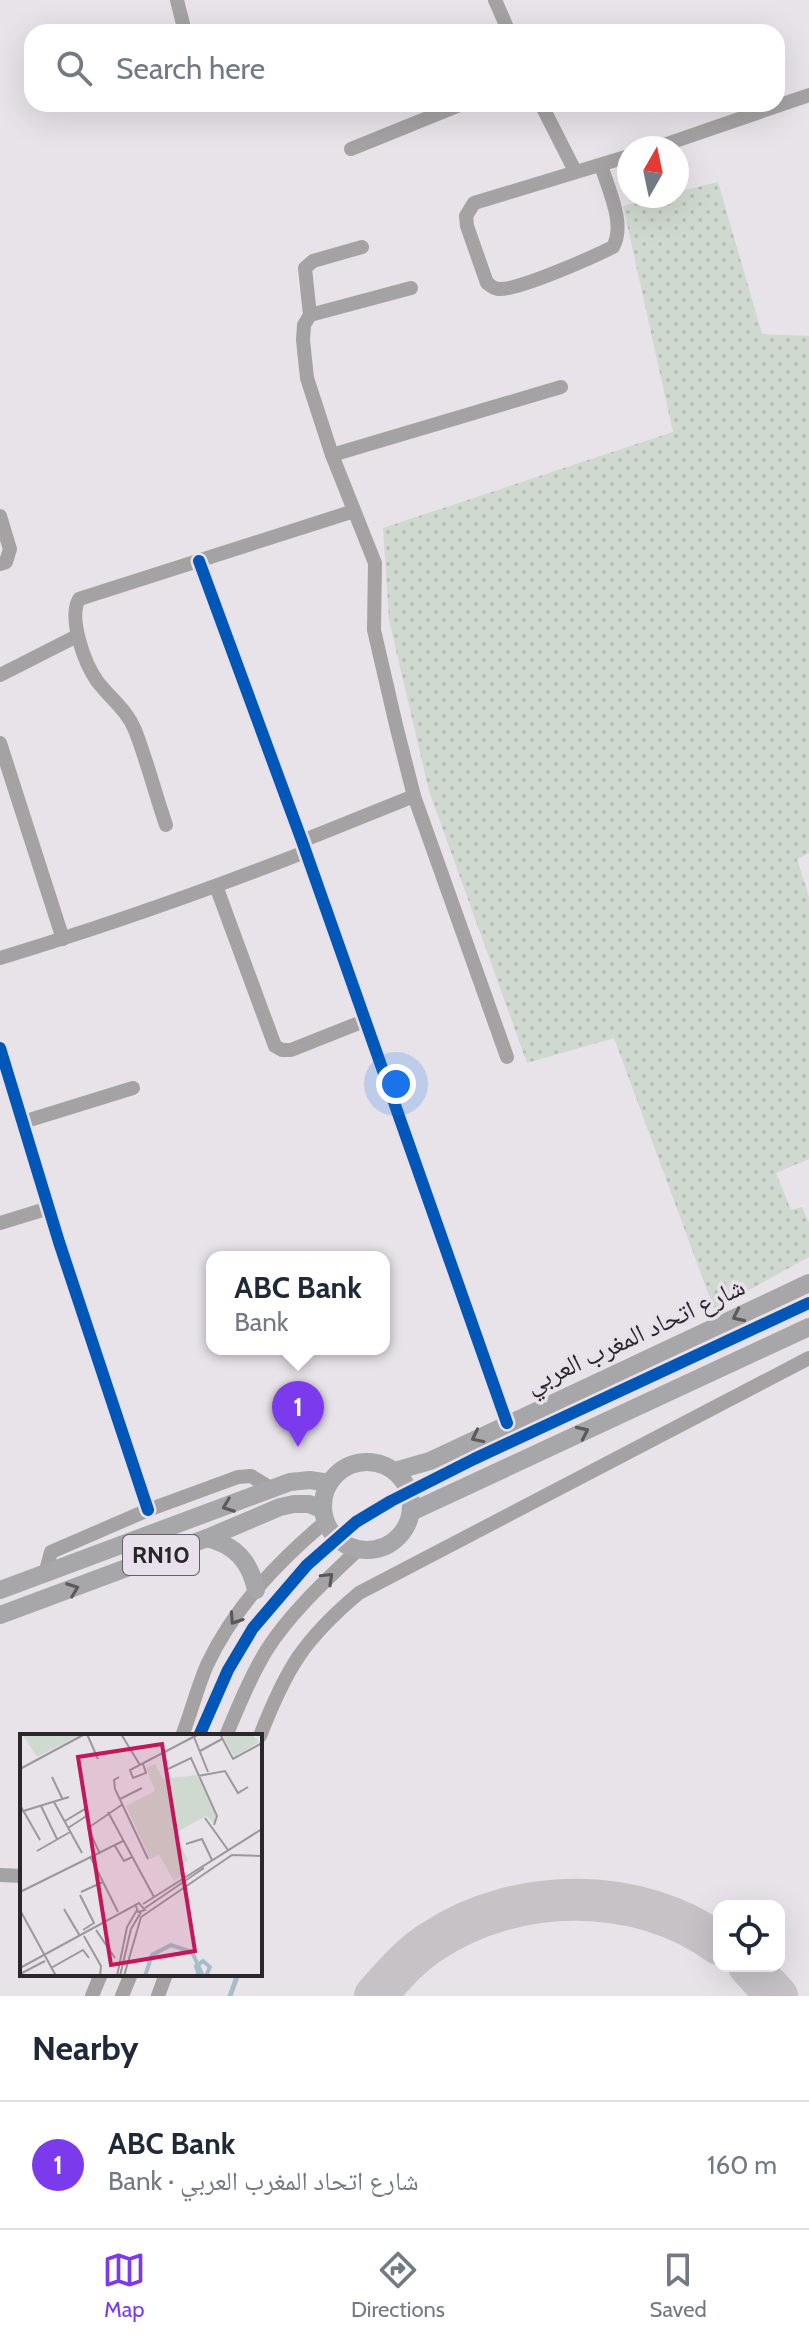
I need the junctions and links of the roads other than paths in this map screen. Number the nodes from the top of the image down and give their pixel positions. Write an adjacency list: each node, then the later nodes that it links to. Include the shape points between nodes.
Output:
1 (177, 0): 3 (street)
2 (495, 0): 4 (street)
3 (183, 24)
4 (506, 24)
5 (809, 95): 6 (street)
6 (785, 103)
7 (442, 112): 11 (street)
8 (545, 112): 14 (street)
9 (760, 112): 10 (street)
10 (689, 136)
11 (351, 149)
12 (617, 160): 13 (street)
13 (601, 165): 14 (street); 14 (street, via 618,228 613,247 520,284 502,289 487,283 467,226 469,209)
14 (575, 171)
15 (362, 247): 17 (street, via 308,264)
16 (411, 288): 17 (street)
17 (310, 315): 19 (street, via 304,325 303,356)
18 (561, 387): 19 (street)
19 (332, 455): 20 (street)
20 (354, 511): 22 (street); 27 (street, via 375,563 374,630)
21 (0, 516): 23 (street, via 10,556)
22 (199, 561): 24 (street, via 79,599); 29 (street)
23 (0, 564)
24 (77, 636): 25 (street); 28 (street, via 96,680 135,730)
25 (0, 675)
26 (0, 743): 31 (street)
27 (414, 796): 29 (street); 35 (street)
28 (166, 825)
29 (304, 847): 30 (street); 33 (street)
30 (216, 886): 31 (street); 33 (street, via 275,1046 291,1050)
31 (63, 939): 32 (street)
32 (0, 958)
33 (364, 1021): 44 (street)
34 (0, 1048): 37 (street)
35 (507, 1057)
36 (133, 1088): 37 (street)
37 (23, 1122): 38 (street)
38 (49, 1208): 39 (street); 49 (street)
39 (0, 1223)
40 (809, 1283): 44 (main road, شارع اتحاد المغرب العربي, one-way to 44)
41 (809, 1303): 45 (street)
42 (809, 1327): 50 (main road, one-way to 42)
43 (809, 1358): 62 (street, via 359,1593 298,1654)
44 (507, 1423): 46 (main road, شارع اتحاد المغرب العربي, one-way to 46, via 430,1461)
45 (474, 1459)
46 (395, 1471): 47 (main road, via 359,1462); 50 (main road, via 410,1494)
47 (329, 1483): 48 (main road, RN10, via 300,1481); 51 (main road)
48 (272, 1489): 49 (street, via 251,1476 238,1477); 55 (main road, RN10, one-way to 55)
49 (148, 1510): 55 (street, via 51,1552)
50 (411, 1512): 53 (main road, via 392,1542)
51 (324, 1516): 52 (main road, RN10, via 309,1504 294,1504); 53 (main road, via 338,1539); 57 (street)
52 (207, 1538): 57 (main road, via 222,1542 245,1561); 58 (main road, RN10, one-way to 52)
53 (359, 1549): 61 (street, one-way to 53, via 268,1649)
54 (307, 1565): 60 (street, via 253,1628)
55 (45, 1574): 56 (main road, RN10)
56 (0, 1590)
57 (256, 1590): 59 (street, one-way to 59, via 208,1665)
58 (0, 1615)
59 (183, 1734)
60 (200, 1734)
61 (227, 1734)
62 (261, 1734)
63 (0, 1875): 64 (street)
64 (20, 1876)
65 (99, 1976): 68 (street)
66 (130, 1976): 69 (street)
67 (165, 1976): 70 (street)
68 (91, 1996)
69 (122, 1996)
70 (158, 1996)

